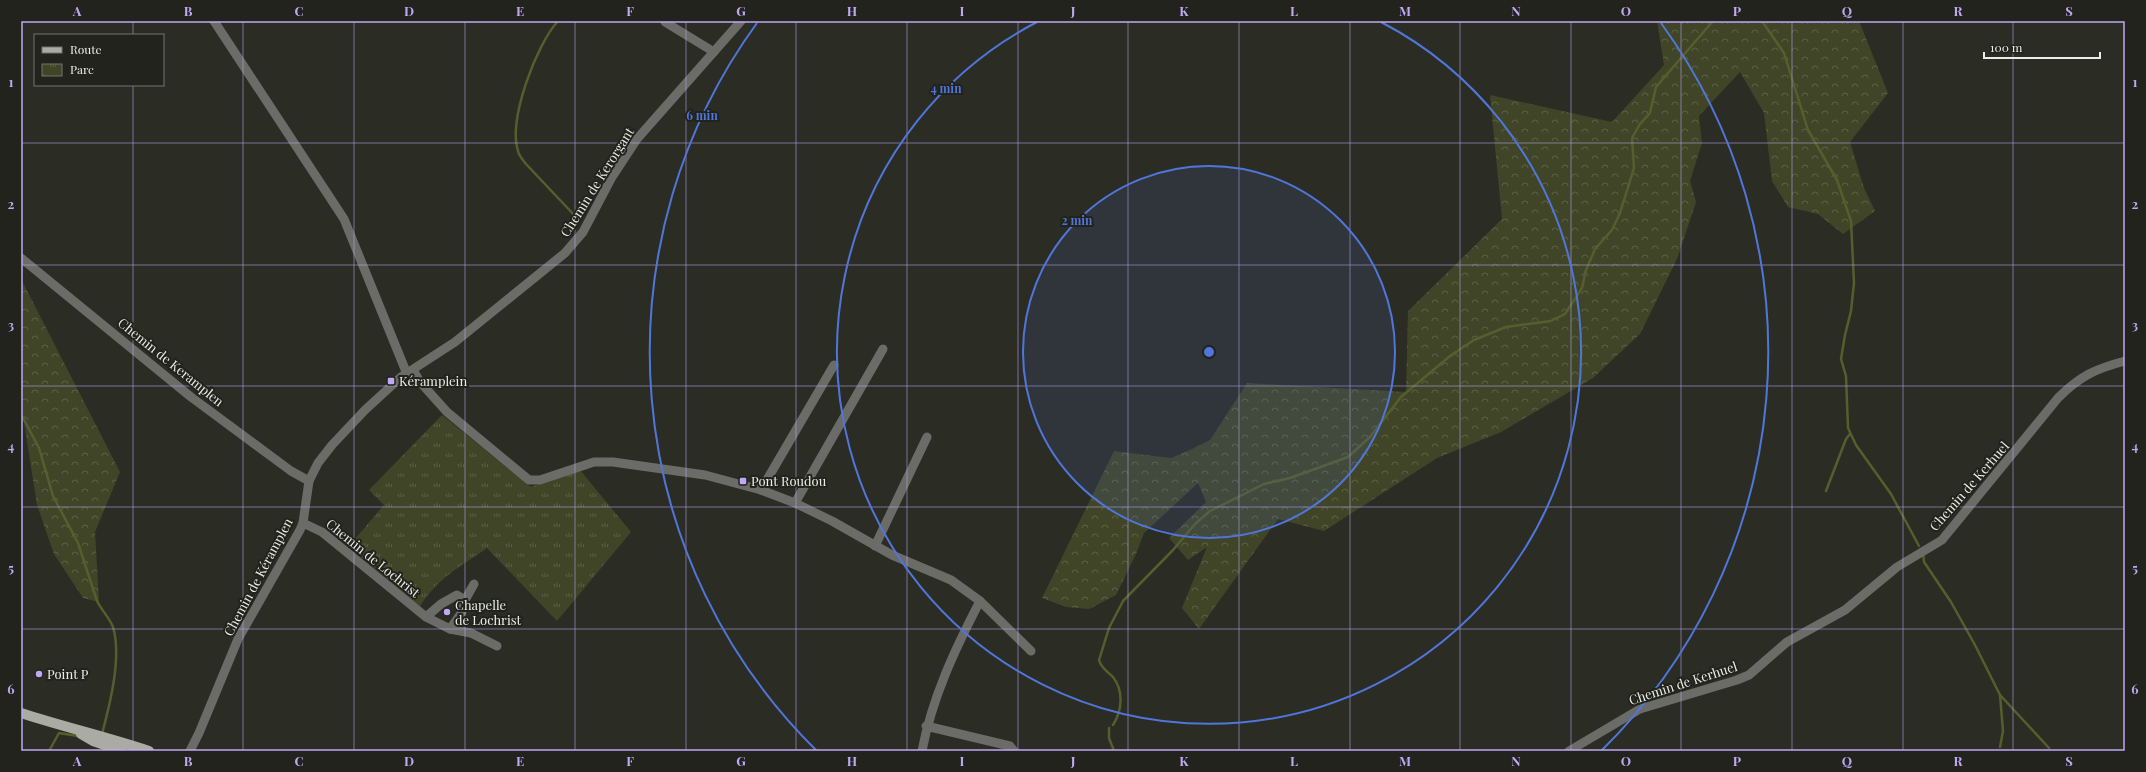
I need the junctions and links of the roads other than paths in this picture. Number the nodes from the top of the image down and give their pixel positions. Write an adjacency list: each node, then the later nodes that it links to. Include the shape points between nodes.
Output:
1 (214, 21): 9 (street, via 344,219)
2 (742, 21): 4 (street, Chemin de Kerorgant)
3 (665, 22): 4 (street)
4 (714, 52): 9 (street, Chemin de Kerorgant, via 637,139 576,242 479,324 440,354)
5 (21, 258): 11 (street, Chemin de Keramplen, via 186,393 290,470)
6 (883, 349): 13 (street)
7 (2125, 361): 31 (street, Chemin de Kerhuel, via 2101,367 2074,383 2058,398 1942,540 1897,567 1845,610 1787,642 1749,675 1640,709)
8 (834, 365): 12 (street)
9 (410, 372): 11 (street, Chemin de Kéramplen, via 390,387 345,430 325,454); 12 (street, via 447,412 529,480 540,480 594,462 613,462 705,475)
10 (927, 437): 15 (street)
11 (309, 481): 14 (street, Chemin de Kéramplen)
12 (761, 490): 13 (street)
13 (795, 503): 15 (street)
14 (303, 523): 19 (street, Chemin de Lochrist, via 322,532); 28 (street, Chemin de Kéramplen, via 238,639)
15 (874, 546): 18 (street, via 951,580)
16 (474, 584): 17 (street)
17 (465, 600): 19 (street, via 457,595); 20 (street, via 462,612)
18 (980, 601): 22 (street); 24 (street, via 940,685)
19 (426, 616): 20 (street, Chemin de Lochrist)
20 (450, 629): 21 (street, Chemin de Lochrist, via 471,633)
21 (497, 646)
22 (1031, 651)
23 (21, 713): 25 (main road)
24 (926, 726): 29 (street); 30 (street, via 1010,746)
25 (75, 730): 26 (main road, via 93,741); 27 (main road)
26 (122, 751)
27 (149, 751)
28 (190, 751)
29 (922, 751)
30 (1014, 751)
31 (1569, 751)

